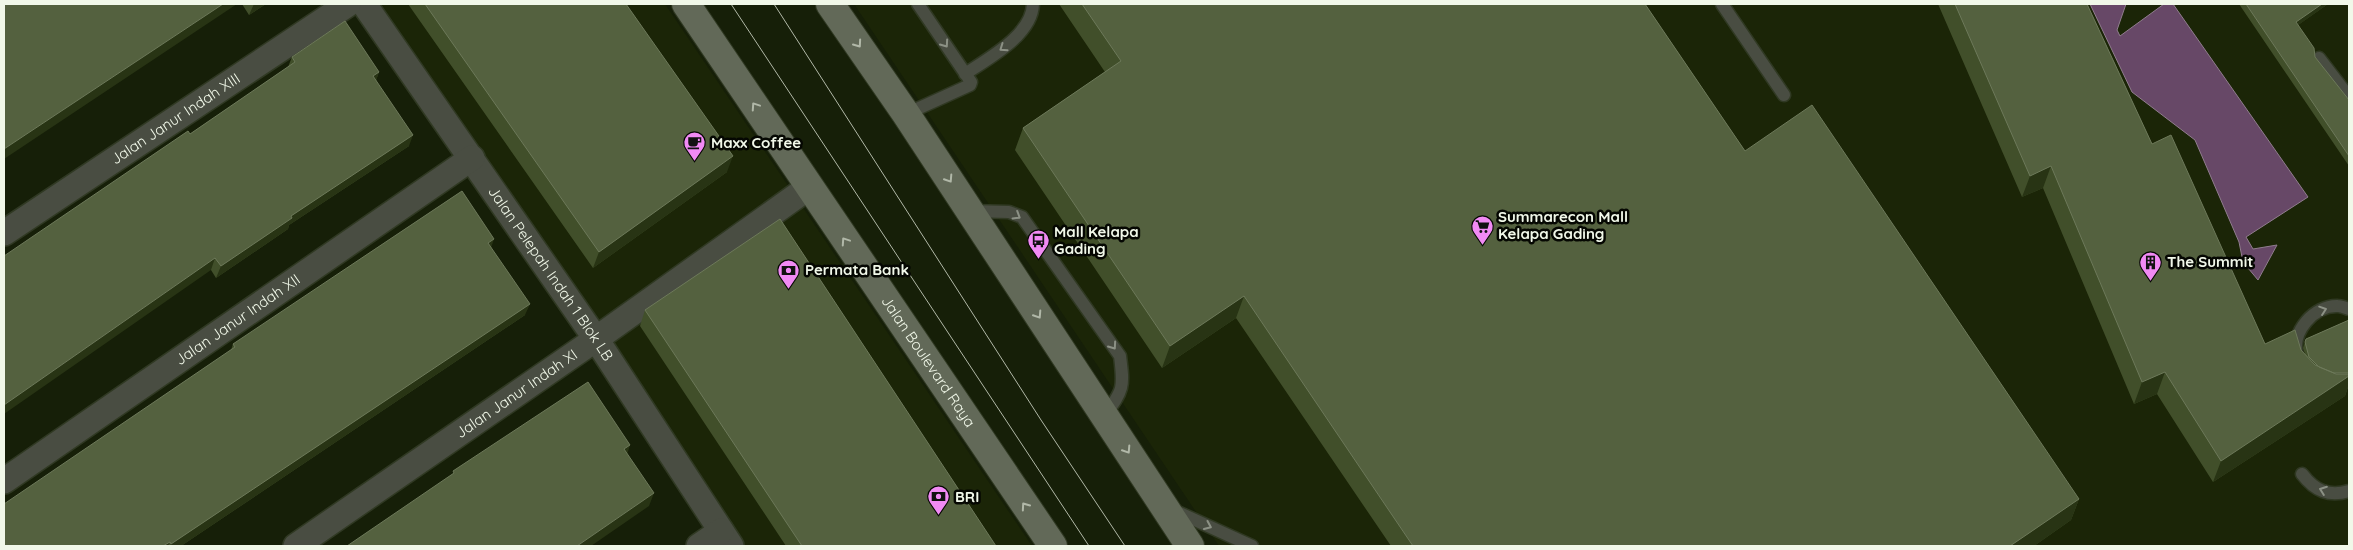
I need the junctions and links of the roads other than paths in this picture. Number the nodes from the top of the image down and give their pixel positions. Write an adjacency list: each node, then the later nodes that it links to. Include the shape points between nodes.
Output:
1 (348, 4): 16 (street, Jalan Janur Indah XIII)
2 (364, 4): 13 (street, Jalan Pelepah Indah 1 Blok LB)
3 (686, 4): 14 (main road, Jalan Boulevard Raya, one-way to 3)
4 (830, 4): 12 (main road, one-way to 12)
5 (918, 4): 9 (lane, one-way to 9)
6 (1033, 4): 9 (lane, one-way to 9, via 1032,14 1011,42)
7 (1722, 4): 10 (lane)
8 (2320, 58): 11 (lane)
9 (966, 74): 12 (lane, via 970,85)
10 (1784, 95)
11 (2349, 97)
12 (906, 114): 15 (main road, one-way to 15)
13 (472, 158): 18 (street, Jalan Pelepah Indah 1 Blok LB); 22 (street, Jalan Janur Indah XII)
14 (809, 187): 18 (street, Jalan Janur Indah XI); 28 (main road, Jalan Boulevard Raya, one-way to 14)
15 (970, 211): 20 (main road, one-way to 20); 20 (lane, one-way to 20, via 1009,212 1022,217 1120,356 1122,389)
16 (4, 233)
17 (2349, 309): 19 (lane, one-way to 17, via 2295,348 2301,327 2316,312 2337,306)
18 (596, 339): 25 (street, Jalan Pelepah Indah 1 Blok LB); 26 (street, Jalan Janur Indah XI)
19 (2300, 369)
20 (1104, 416): 24 (main road, one-way to 24)
21 (2302, 474): 23 (lane, one-way to 21, via 2326,493 2310,485)
22 (4, 481)
23 (2349, 491)
24 (1164, 506): 29 (main road); 30 (lane, one-way to 30)
25 (726, 539): 27 (street)
26 (296, 546)
27 (699, 546)
28 (1053, 546)
29 (1190, 546)
30 (1252, 546)

